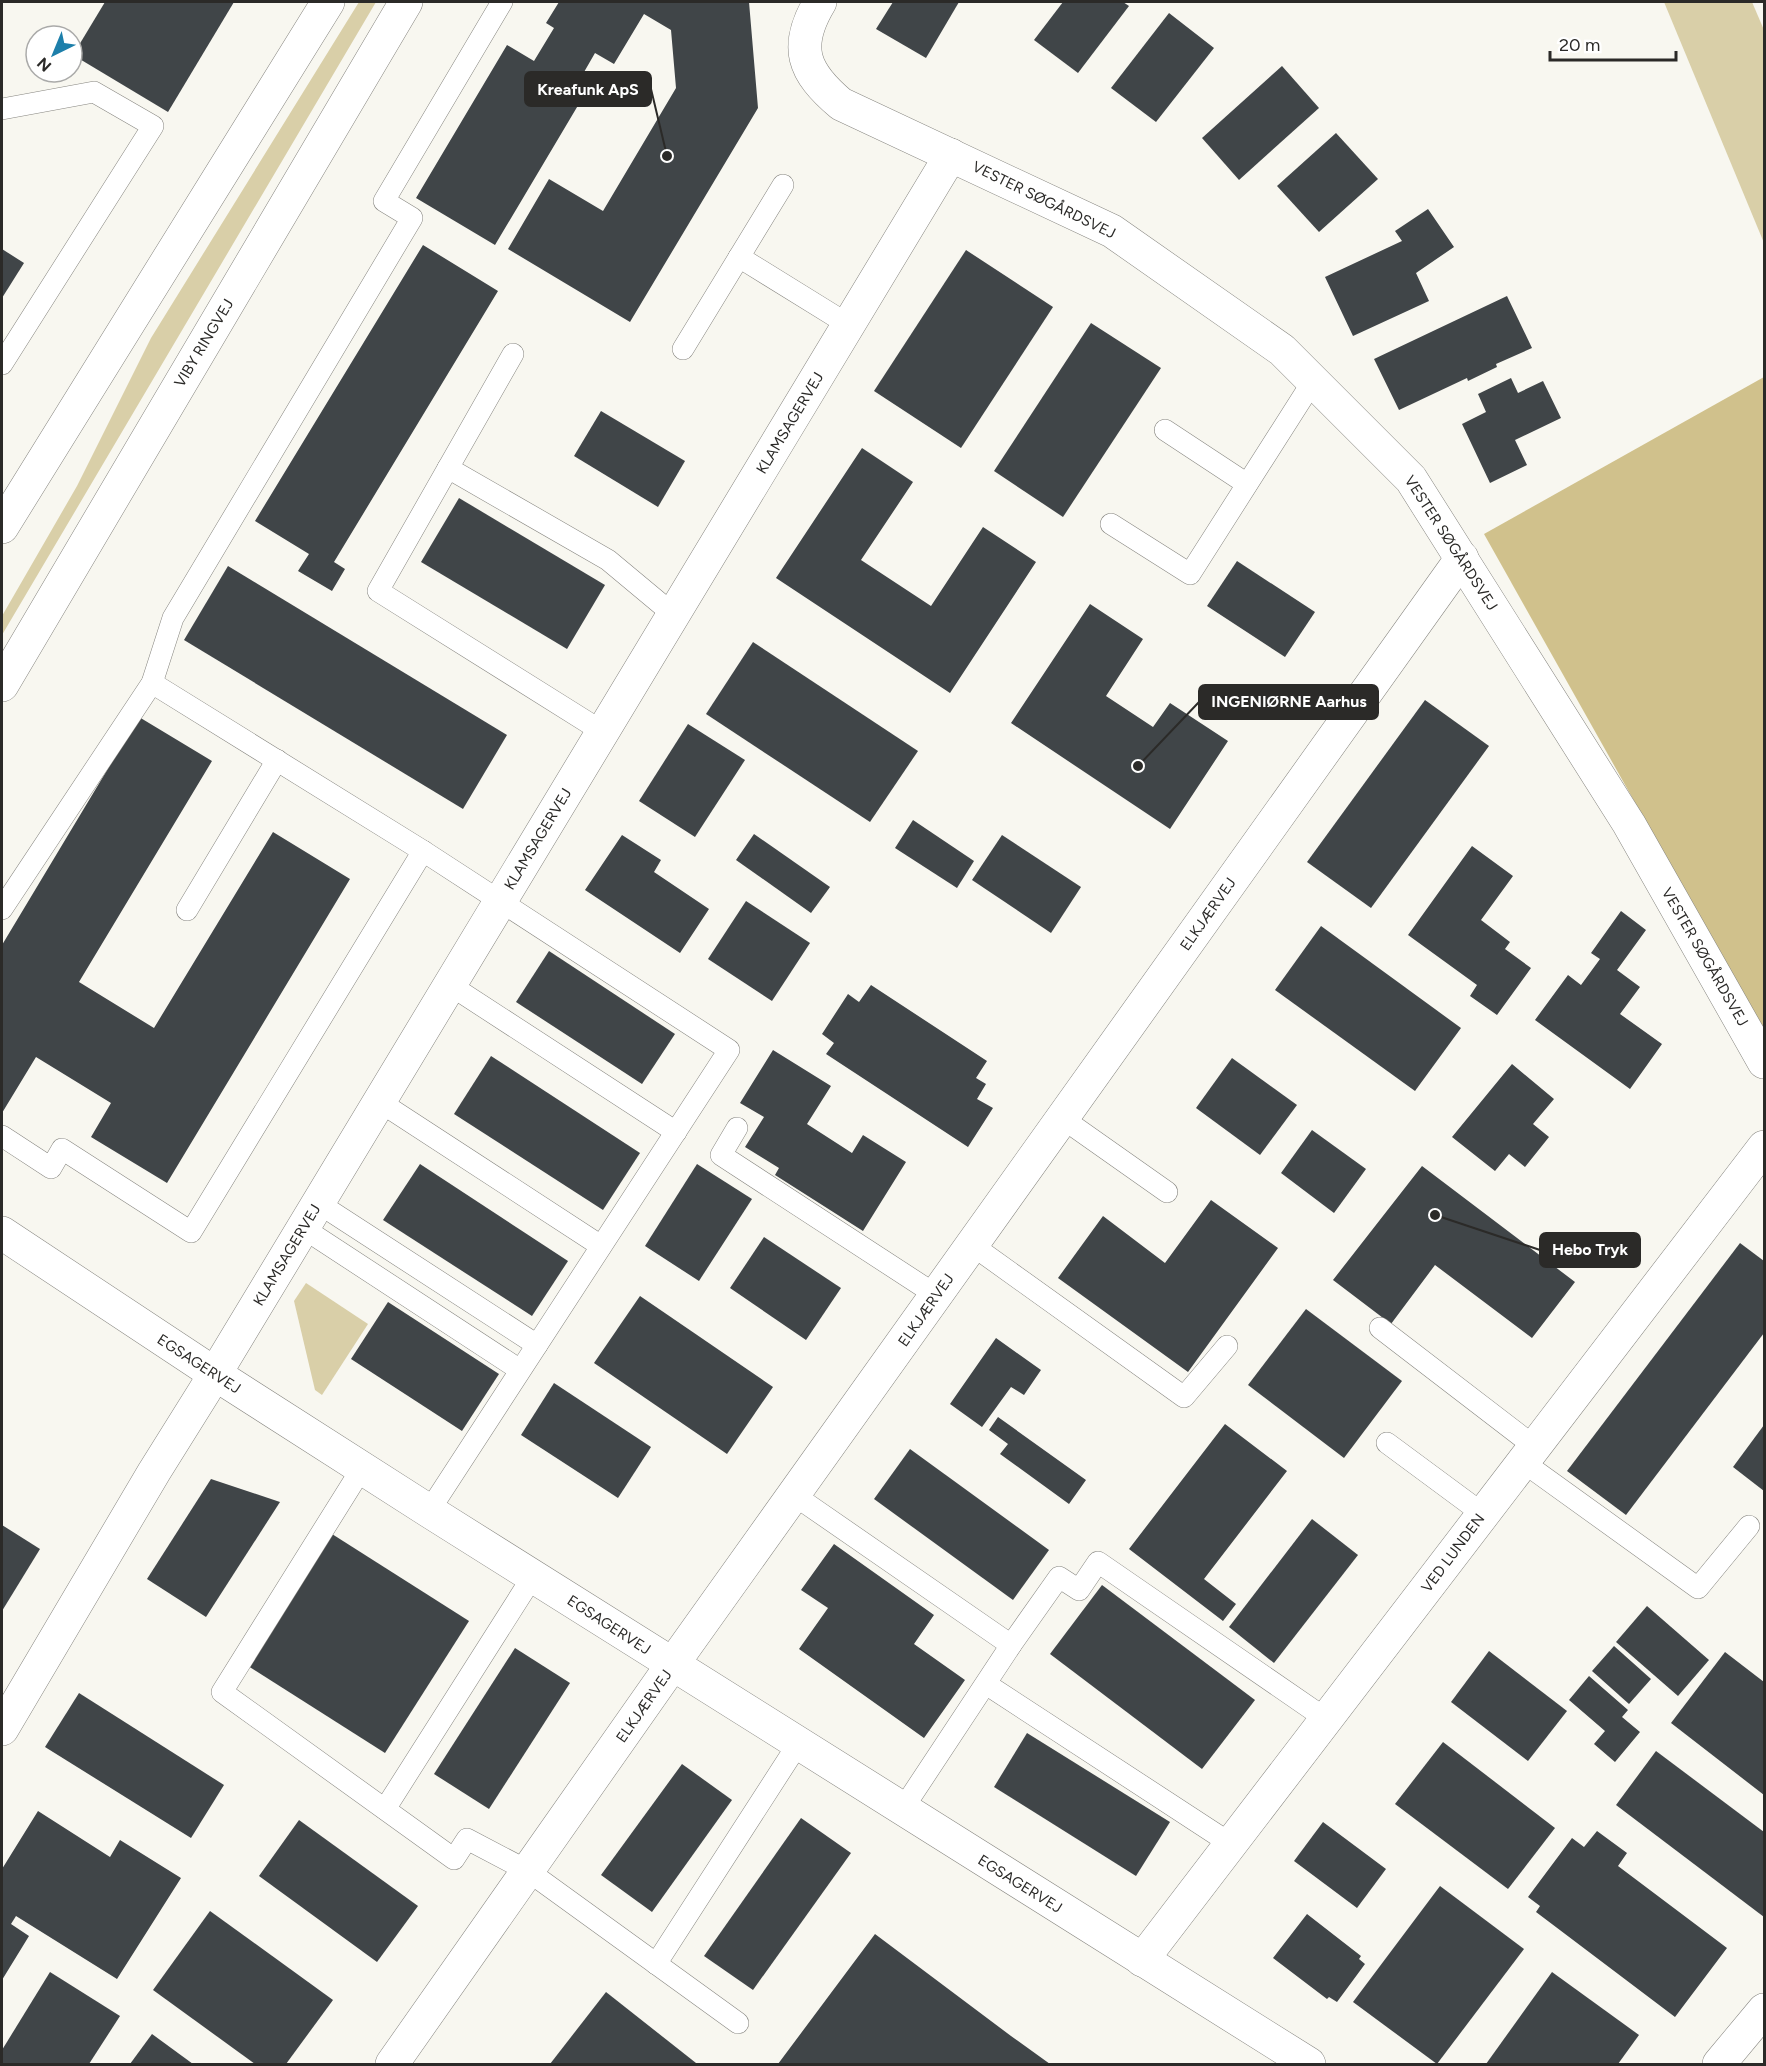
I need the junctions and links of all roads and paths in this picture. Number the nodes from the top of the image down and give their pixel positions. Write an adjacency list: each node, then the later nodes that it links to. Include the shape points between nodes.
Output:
1 (328, 2): 18 (street)
2 (406, 2): 22 (street, VIBY RINGVEJ)
3 (502, 2): 21 (lane, via 384,201 412,218 172,618)
4 (820, 2): 6 (street, via 809,19 804,43 808,67 822,87 842,104)
5 (2, 109): 12 (lane, via 94,92 153,126)
6 (951, 156): 9 (street, KLAMSAGERVEJ); 13 (street, VESTER SØGÅRDSVEJ, via 1112,231 1282,350)
7 (783, 185): 8 (lane)
8 (739, 257): 9 (lane); 10 (lane)
9 (849, 325): 20 (street, KLAMSAGERVEJ)
10 (683, 349)
11 (513, 354): 15 (lane)
12 (2, 364)
13 (1313, 381): 16 (lane); 19 (street, VESTER SØGÅRDSVEJ, via 1412,479)
14 (1165, 430): 16 (lane)
15 (448, 468): 20 (lane, via 608,560); 23 (lane, via 378,591)
16 (1247, 484): 17 (lane, via 1190,574)
17 (1111, 524)
18 (2, 527)
19 (1462, 558): 30 (street, VESTER SØGÅRDSVEJ, via 1629,824); 32 (street, ELKJÆRVEJ)
20 (674, 615): 23 (street, KLAMSAGERVEJ)
21 (152, 683): 24 (lane); 27 (lane)
22 (2, 685)
23 (603, 732): 26 (street, KLAMSAGERVEJ)
24 (277, 760): 25 (lane); 28 (lane)
25 (423, 851): 26 (lane); 35 (lane, via 191,1232 62,1149 51,1168)
26 (501, 901): 29 (street, KLAMSAGERVEJ); 34 (lane, via 729,1050)
27 (2, 909)
28 (187, 910)
29 (450, 985): 31 (street, KLAMSAGERVEJ); 34 (lane)
30 (1764, 1062)
31 (380, 1102): 38 (street, KLAMSAGERVEJ); 41 (lane)
32 (1062, 1119): 37 (lane); 40 (street, ELKJÆRVEJ)
33 (737, 1128): 42 (lane, via 721,1155)
34 (675, 1132): 41 (lane)
35 (2, 1136)
36 (1764, 1147): 49 (street, VED LUNDEN)
37 (1167, 1192)
38 (311, 1216): 44 (lane); 46 (lane); 47 (street, KLAMSAGERVEJ)
39 (2, 1234): 47 (street, EGSAGERVEJ)
40 (972, 1245): 42 (street, ELKJÆRVEJ); 45 (lane, via 1184,1397)
41 (601, 1246): 44 (lane)
42 (936, 1295): 51 (street, ELKJÆRVEJ)
43 (1380, 1328): 49 (lane)
44 (537, 1346): 46 (lane)
45 (1227, 1346)
46 (520, 1370): 52 (lane)
47 (215, 1374): 50 (street, EGSAGERVEJ); 60 (street, KLAMSAGERVEJ)
48 (1387, 1443): 53 (lane)
49 (1529, 1454): 53 (street, VED LUNDEN); 54 (lane, via 1698,1588)
50 (362, 1468): 52 (street, EGSAGERVEJ); 62 (lane, via 222,1692)
51 (794, 1495): 56 (lane); 57 (street, ELKJÆRVEJ)
52 (429, 1511): 55 (street, EGSAGERVEJ)
53 (1483, 1514): 59 (street, VED LUNDEN)
54 (1749, 1526)
55 (533, 1576): 57 (street, EGSAGERVEJ); 62 (lane)
56 (1011, 1645): 58 (lane); 59 (lane, via 1059,1577 1079,1590 1098,1562)
57 (672, 1665): 61 (street, EGSAGERVEJ); 65 (street, ELKJÆRVEJ)
58 (986, 1684): 63 (lane); 64 (lane)
59 (1326, 1719): 64 (street, VED LUNDEN)
60 (2, 1730)
61 (798, 1744): 63 (street, EGSAGERVEJ); 67 (lane)
62 (385, 1809): 65 (lane, via 454,1859 467,1839)
63 (903, 1810): 66 (street, EGSAGERVEJ)
64 (1231, 1844): 66 (street, VED LUNDEN)
65 (528, 1871): 67 (lane); 70 (street, ELKJÆRVEJ)
66 (1142, 1960): 71 (street, EGSAGERVEJ)
67 (656, 1964): 68 (lane)
68 (738, 2023)
69 (1760, 2023): 72 (street)
70 (392, 2064)
71 (1309, 2064)
72 (1719, 2064)

